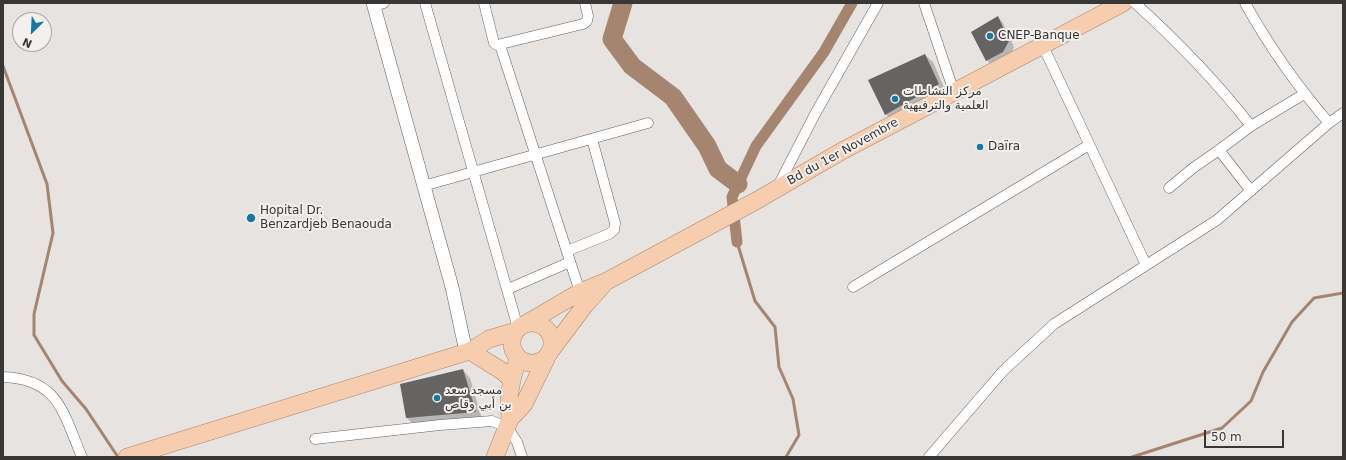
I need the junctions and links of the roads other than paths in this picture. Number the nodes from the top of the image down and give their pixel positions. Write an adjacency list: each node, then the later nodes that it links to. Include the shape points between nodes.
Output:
1 (425, 3): 21 (street)
2 (484, 3): 9 (street, via 494,43)
3 (585, 3): 9 (street, via 588,16 587,22 583,24)
4 (878, 3): 23 (street, via 815,114)
5 (924, 3): 11 (street)
6 (1124, 3): 10 (main road, Bd du 1er Novembre); 16 (street, via 1174,39 1226,93)
7 (1245, 3): 12 (street)
8 (377, 4): 22 (street)
9 (500, 45): 20 (street)
10 (1043, 46): 11 (main road, Bd du 1er Novembre); 18 (street)
11 (954, 92): 23 (main road, Bd du 1er Novembre)
12 (1304, 94): 15 (street); 16 (street)
13 (1343, 113): 15 (street)
14 (648, 123): 17 (street)
15 (1329, 123): 25 (street)
16 (1251, 126): 19 (street)
17 (592, 139): 20 (street); 26 (street, via 615,223 614,230)
18 (1089, 145): 28 (street); 30 (street)
19 (1219, 150): 24 (street); 25 (street)
20 (534, 154): 21 (street); 26 (street)
21 (475, 172): 22 (street); 31 (street)
22 (423, 186): 34 (street)
23 (777, 188): 29 (main road, Bd du 1er Novembre)
24 (1169, 188)
25 (1251, 191): 28 (street, via 1217,220)
26 (567, 251): 27 (street)
27 (570, 262): 31 (street); 32 (street)
28 (1146, 265): 45 (street, via 1054,324 1029,346)
29 (607, 281): 32 (main road); 35 (main road, via 585,305)
30 (853, 287)
31 (508, 289): 33 (street)
32 (580, 292): 33 (main road)
33 (520, 327): 34 (main road, via 489,339); 35 (main road, via 540,324 550,331 552,337); 36 (main road, via 512,344)
34 (468, 352): 36 (main road, via 490,359); 38 (main road, via 502,371); 42 (main road)
35 (549, 354): 36 (main road, via 537,363 529,363); 39 (main road, via 524,404)
36 (518, 357): 38 (main road)
37 (3, 377): 41 (street, via 21,377 50,392 59,404)
38 (512, 380): 39 (main road)
39 (508, 423): 40 (street, via 481,421); 43 (main road); 44 (street)
40 (315, 439)
41 (82, 457)
42 (127, 457)
43 (495, 457)
44 (522, 457)
45 (929, 457)

